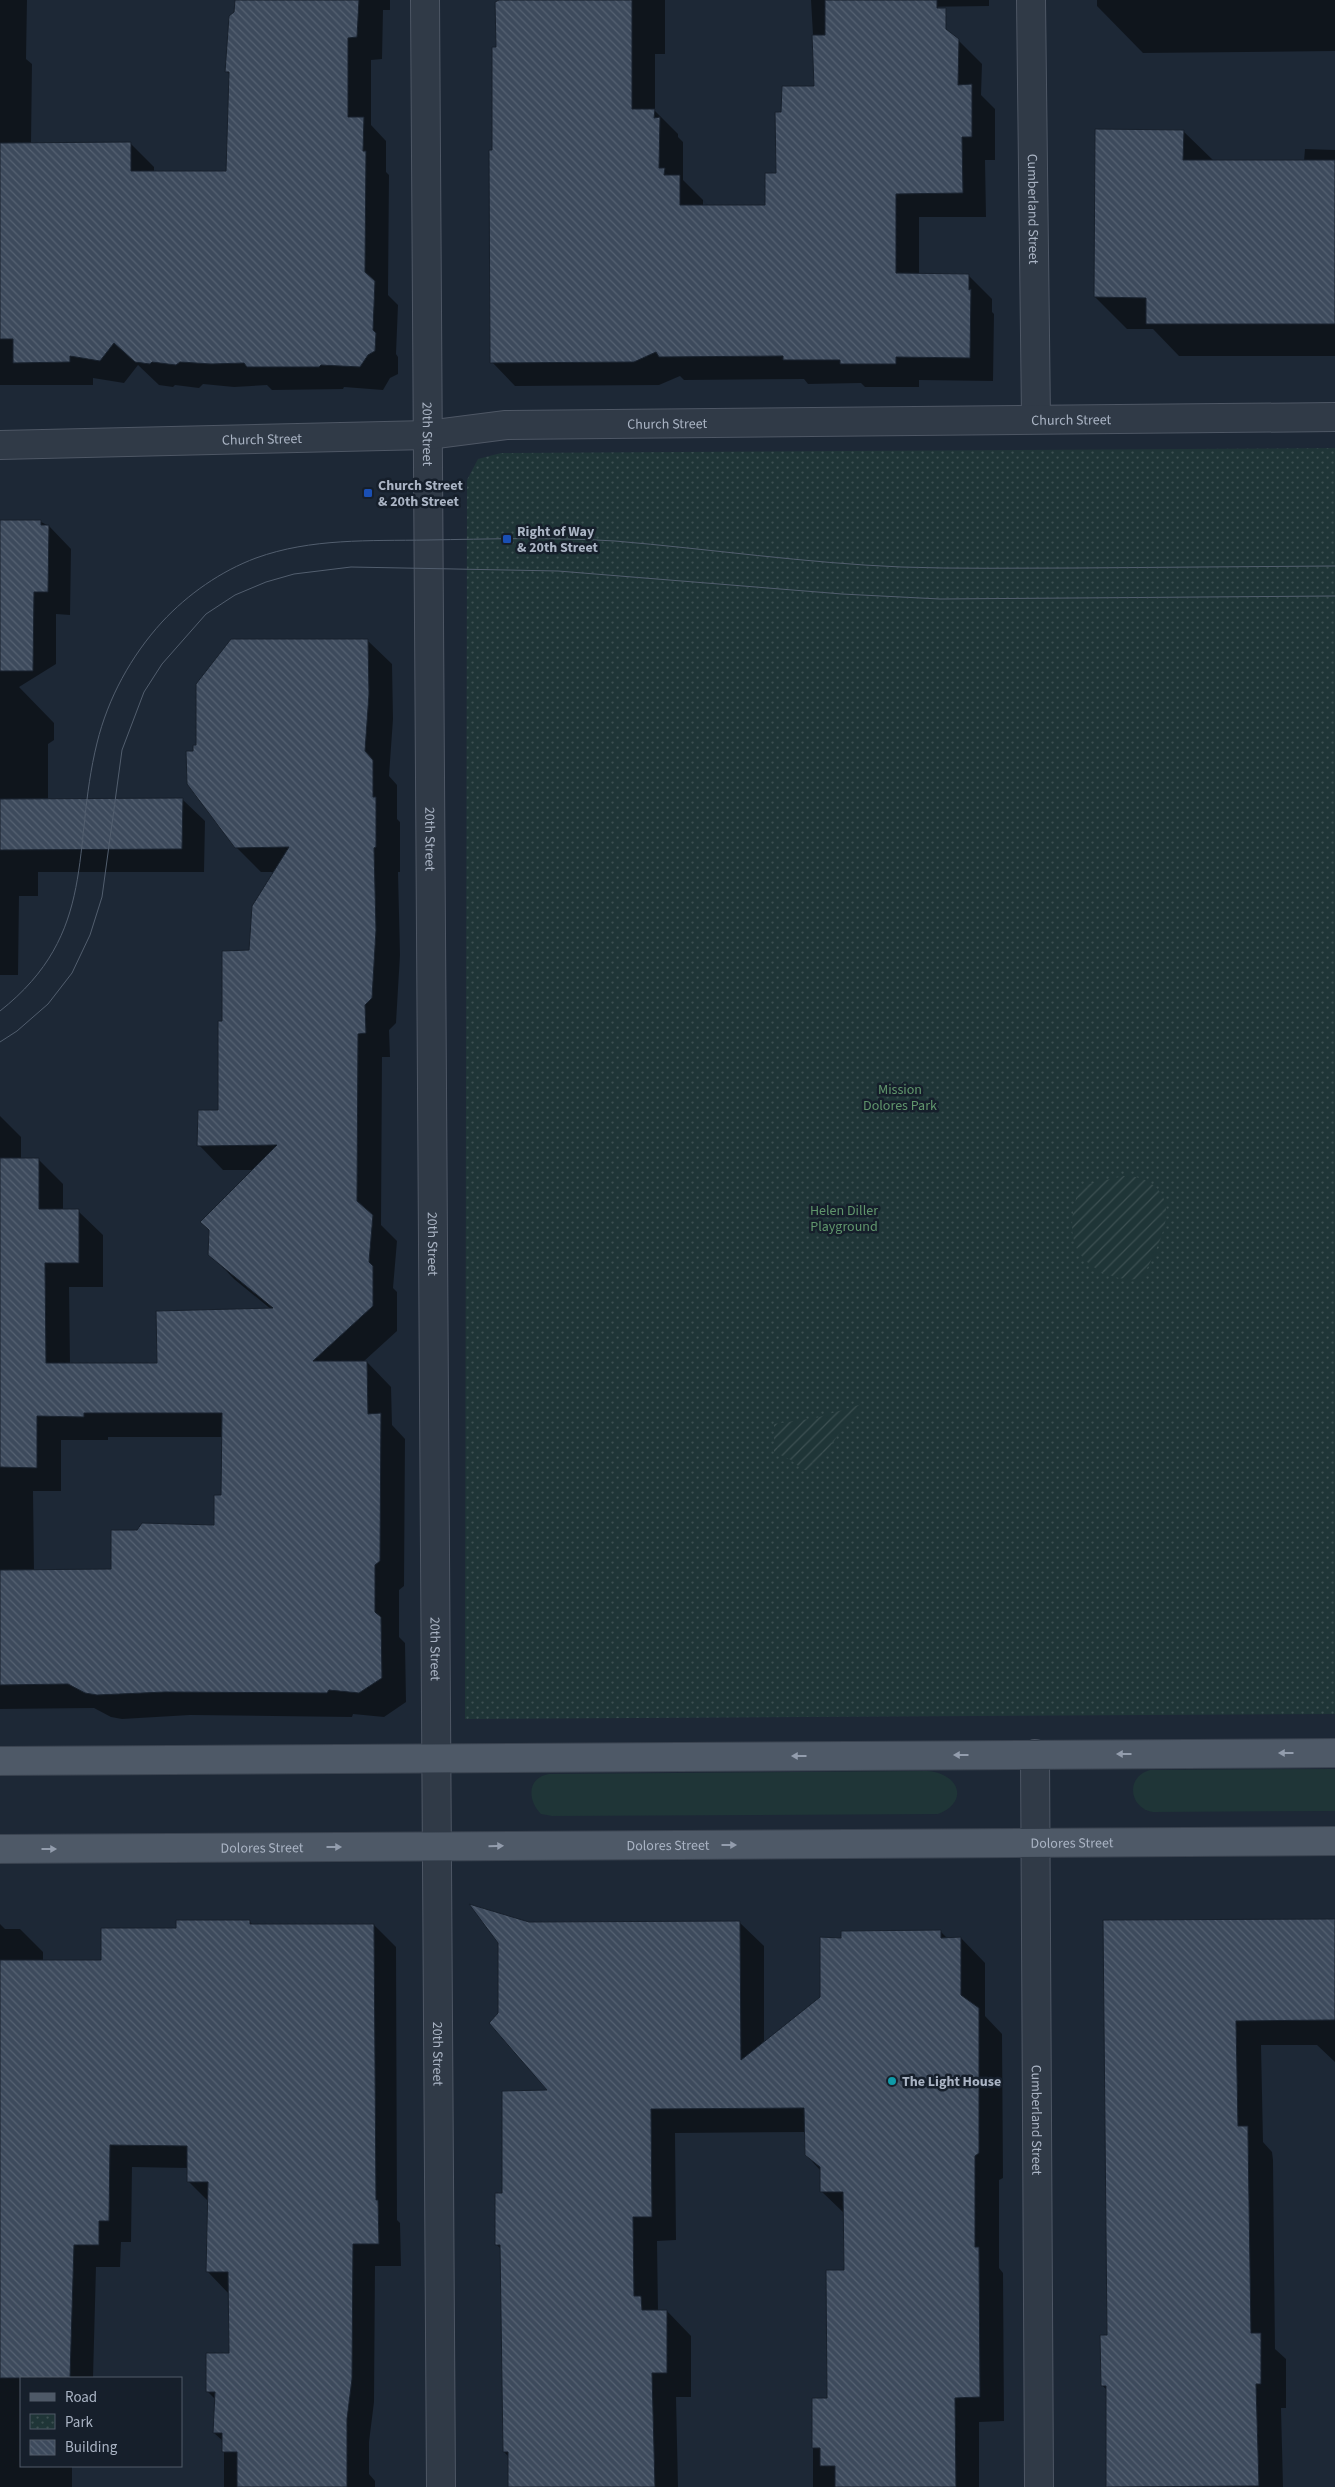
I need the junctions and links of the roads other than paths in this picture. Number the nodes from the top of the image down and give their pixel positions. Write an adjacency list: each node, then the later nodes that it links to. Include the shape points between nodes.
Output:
1 (425, 0): 5 (street, 20th Street)
2 (1031, 0): 4 (street, Cumberland Street)
3 (1335, 417): 4 (street, Church Street)
4 (1036, 419): 5 (street, Church Street, via 506,425)
5 (428, 435): 6 (street, Church Street); 9 (street, 20th Street)
6 (0, 445)
7 (1335, 1753): 8 (main road, one-way to 8)
8 (1035, 1754): 9 (main road, one-way to 9); 12 (street, Cumberland Street)
9 (436, 1758): 10 (main road); 13 (street, 20th Street)
10 (0, 1761)
11 (1335, 1841): 12 (main road, Dolores Street)
12 (1034, 1843): 13 (main road, Dolores Street, one-way to 12); 16 (street, Cumberland Street)
13 (437, 1847): 14 (main road, Dolores Street, one-way to 13); 15 (street, 20th Street)
14 (0, 1849)
15 (441, 2487)
16 (1040, 2487)

